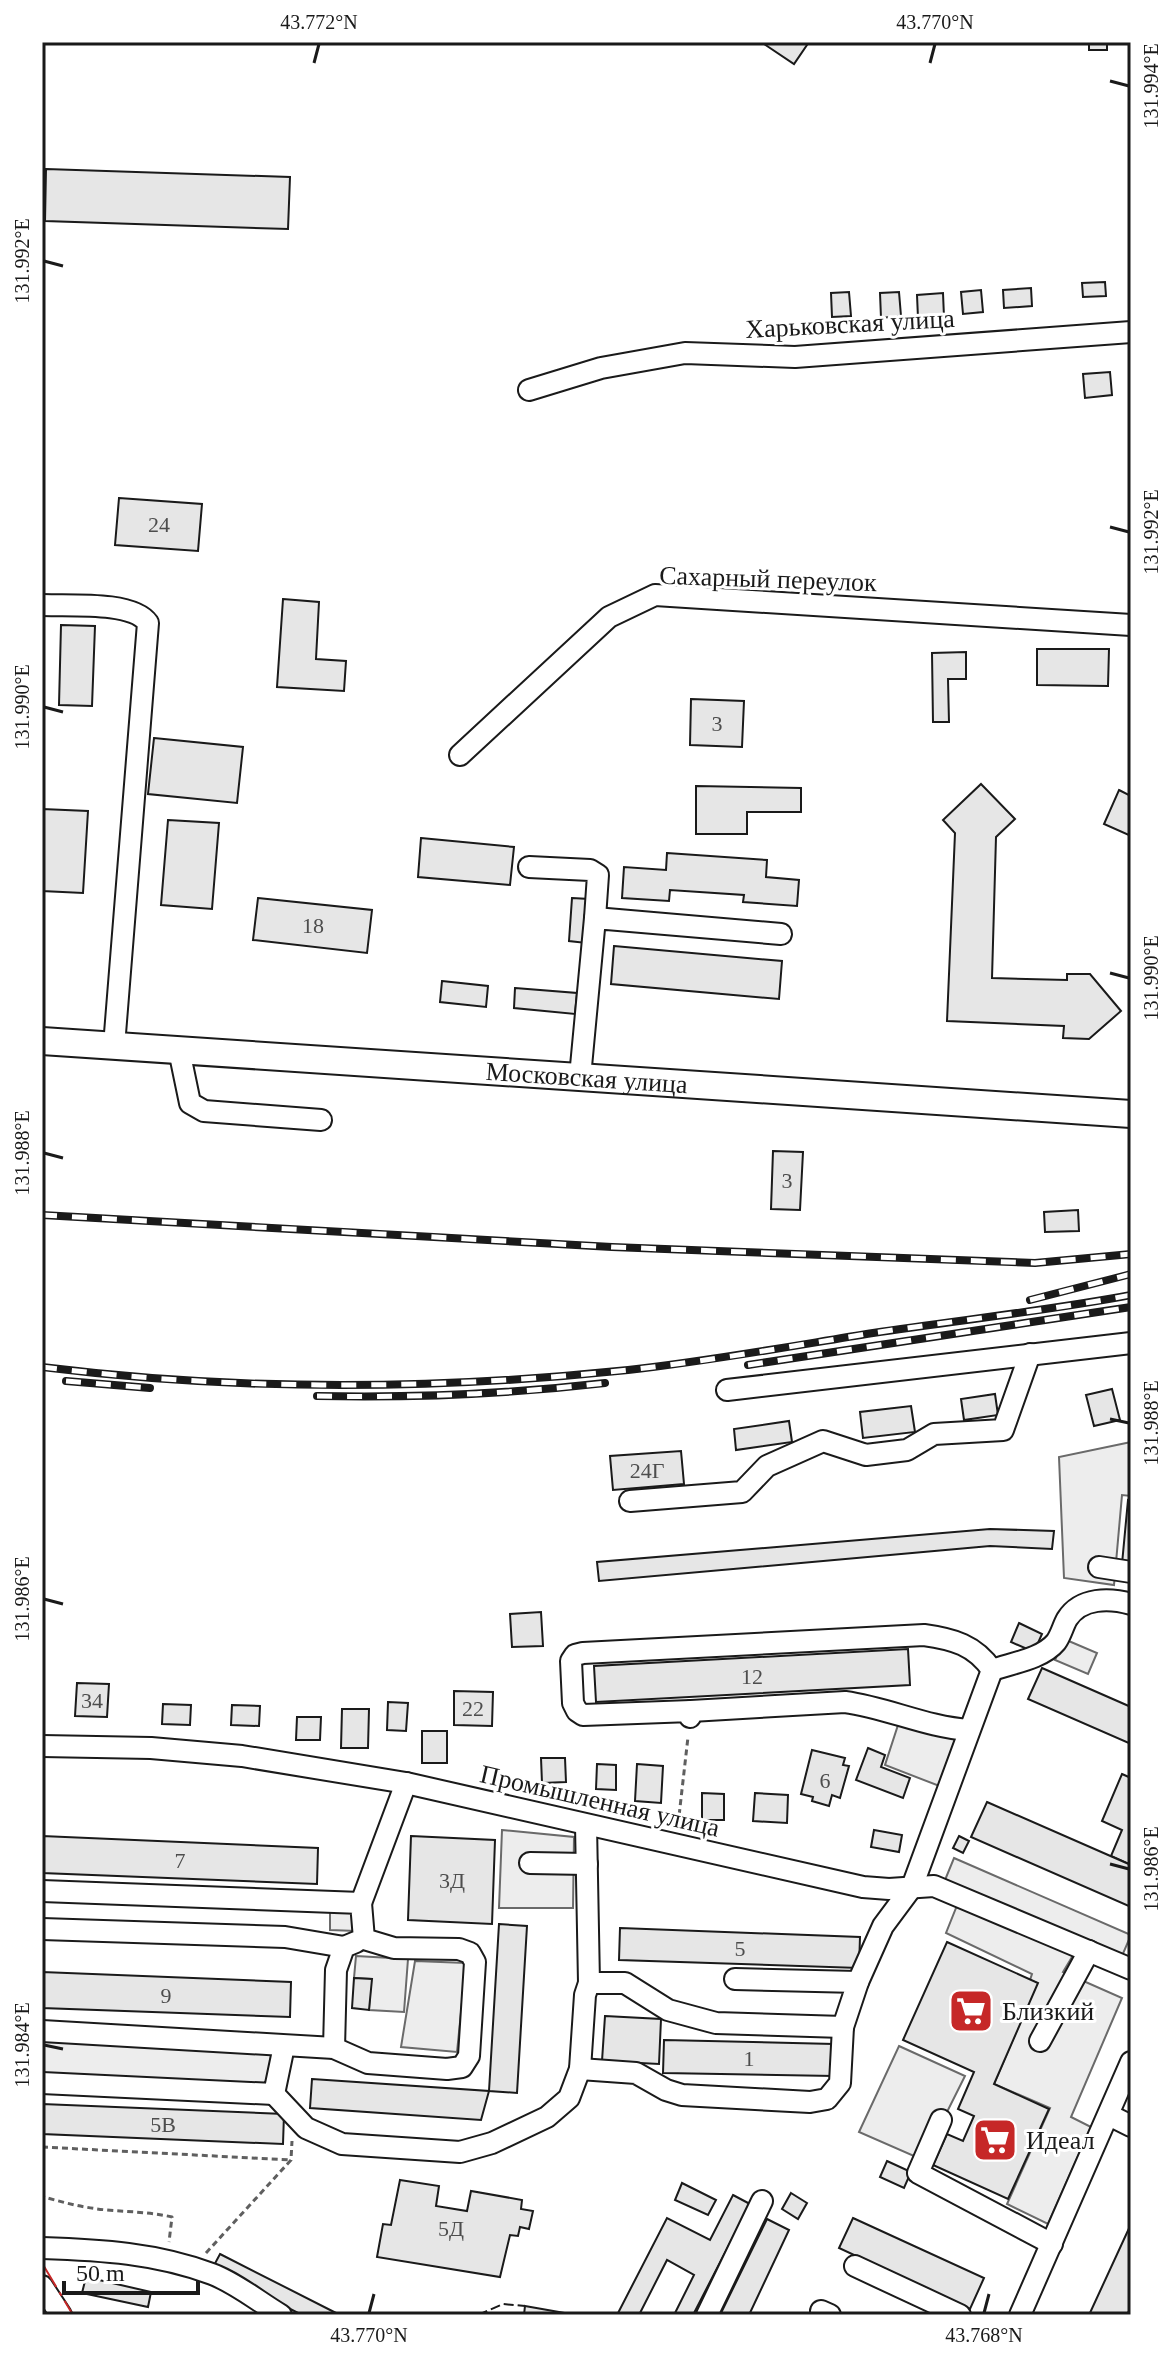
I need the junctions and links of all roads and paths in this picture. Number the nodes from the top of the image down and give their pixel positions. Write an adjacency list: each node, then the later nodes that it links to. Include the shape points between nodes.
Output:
1 (1131, 332): 2 (street, Харьковская улица, via 795,357 685,353 601,368)
2 (529, 390)
3 (42, 605): 10 (street, via 130,609 148,623)
4 (1131, 625): 5 (street, Сахарный переулок, via 655,595 609,617)
5 (460, 755)
6 (529, 867): 7 (street, via 590,870 598,875)
7 (595, 918): 8 (street); 12 (street)
8 (781, 934)
9 (42, 1041): 10 (main road, Московская улица)
10 (114, 1046): 11 (main road, Московская улица)
11 (179, 1050): 12 (main road, Московская улица); 14 (street, via 194,1107)
12 (580, 1077): 13 (main road, Московская улица)
13 (1130, 1113): 15 (path)
14 (321, 1120)
15 (1131, 1180)
16 (1131, 1343): 17 (street)
17 (1030, 1354): 18 (street); 19 (street, via 1003,1430 934,1434 907,1450 866,1455 823,1441 767,1466 742,1492)
18 (727, 1390)
19 (630, 1501)
20 (1099, 1567): 21 (street)
21 (1131, 1572)
22 (1131, 1604): 23 (street, via 1113,1599 1086,1603 1069,1615 1055,1642 1037,1655)
23 (992, 1670): 24 (street, via 967,1645 924,1635 583,1653 571,1661 573,1703 583,1715); 25 (street)
24 (690, 1714): 25 (street, via 845,1702); 29 (path)
25 (969, 1730): 32 (street)
26 (42, 1746): 27 (street, Промышленная улица, via 242,1756)
27 (406, 1783): 28 (street, Промышленная улица); 34 (street)
28 (586, 1825): 29 (street, Промышленная улица); 31 (street)
29 (676, 1845): 32 (street, Промышленная улица, via 863,1887)
30 (530, 1863): 31 (street)
31 (587, 1864): 42 (street)
32 (912, 1887): 38 (street, Промышленная улица, via 934,1886); 41 (street, via 883,1926)
33 (42, 1891): 34 (street)
34 (361, 1903): 36 (street)
35 (42, 1929): 37 (street, via 285,1937)
36 (364, 1939): 37 (street); 47 (street, via 394,1948 470,1953 475,1962 469,2056 462,2067 447,2069 368,2063)
37 (344, 1947): 47 (street, via 336,1970)
38 (1089, 1951): 39 (street, Промышленная улица); 45 (street)
39 (1131, 1969)
40 (735, 1979): 41 (street)
41 (858, 1982): 43 (street)
42 (589, 1983): 43 (street, via 625,1983 668,2010 716,2023); 49 (street)
43 (843, 2027): 49 (street, via 840,2083 827,2099 810,2102 682,2095 636,2073)
44 (42, 2031): 46 (street)
45 (1040, 2041)
46 (284, 2046): 47 (street); 51 (street)
47 (334, 2048)
48 (1131, 2062): 52 (street)
49 (580, 2069): 53 (street, via 569,2098 547,2117 460,2152 342,2144 306,2128)
50 (42, 2083): 51 (street)
51 (274, 2094): 53 (street)
52 (1109, 2115): 55 (street); 60 (street)
53 (294, 2116): 57 (path)
54 (941, 2120): 60 (street, via 918,2173)
55 (1131, 2126)
56 (42, 2147): 57 (path)
57 (291, 2160): 64 (path)
58 (42, 2192): 62 (path, via 74,2206 172,2217)
59 (762, 2201): 68 (street)
60 (1052, 2244): 70 (street)
61 (42, 2248): 62 (street, via 120,2251)
62 (167, 2261): 64 (street)
63 (855, 2266): 69 (street)
64 (192, 2269): 67 (street, via 214,2275)
65 (42, 2286): 66 (street)
66 (61, 2315)
67 (281, 2315)
68 (707, 2315)
69 (960, 2315)
70 (1020, 2315)

